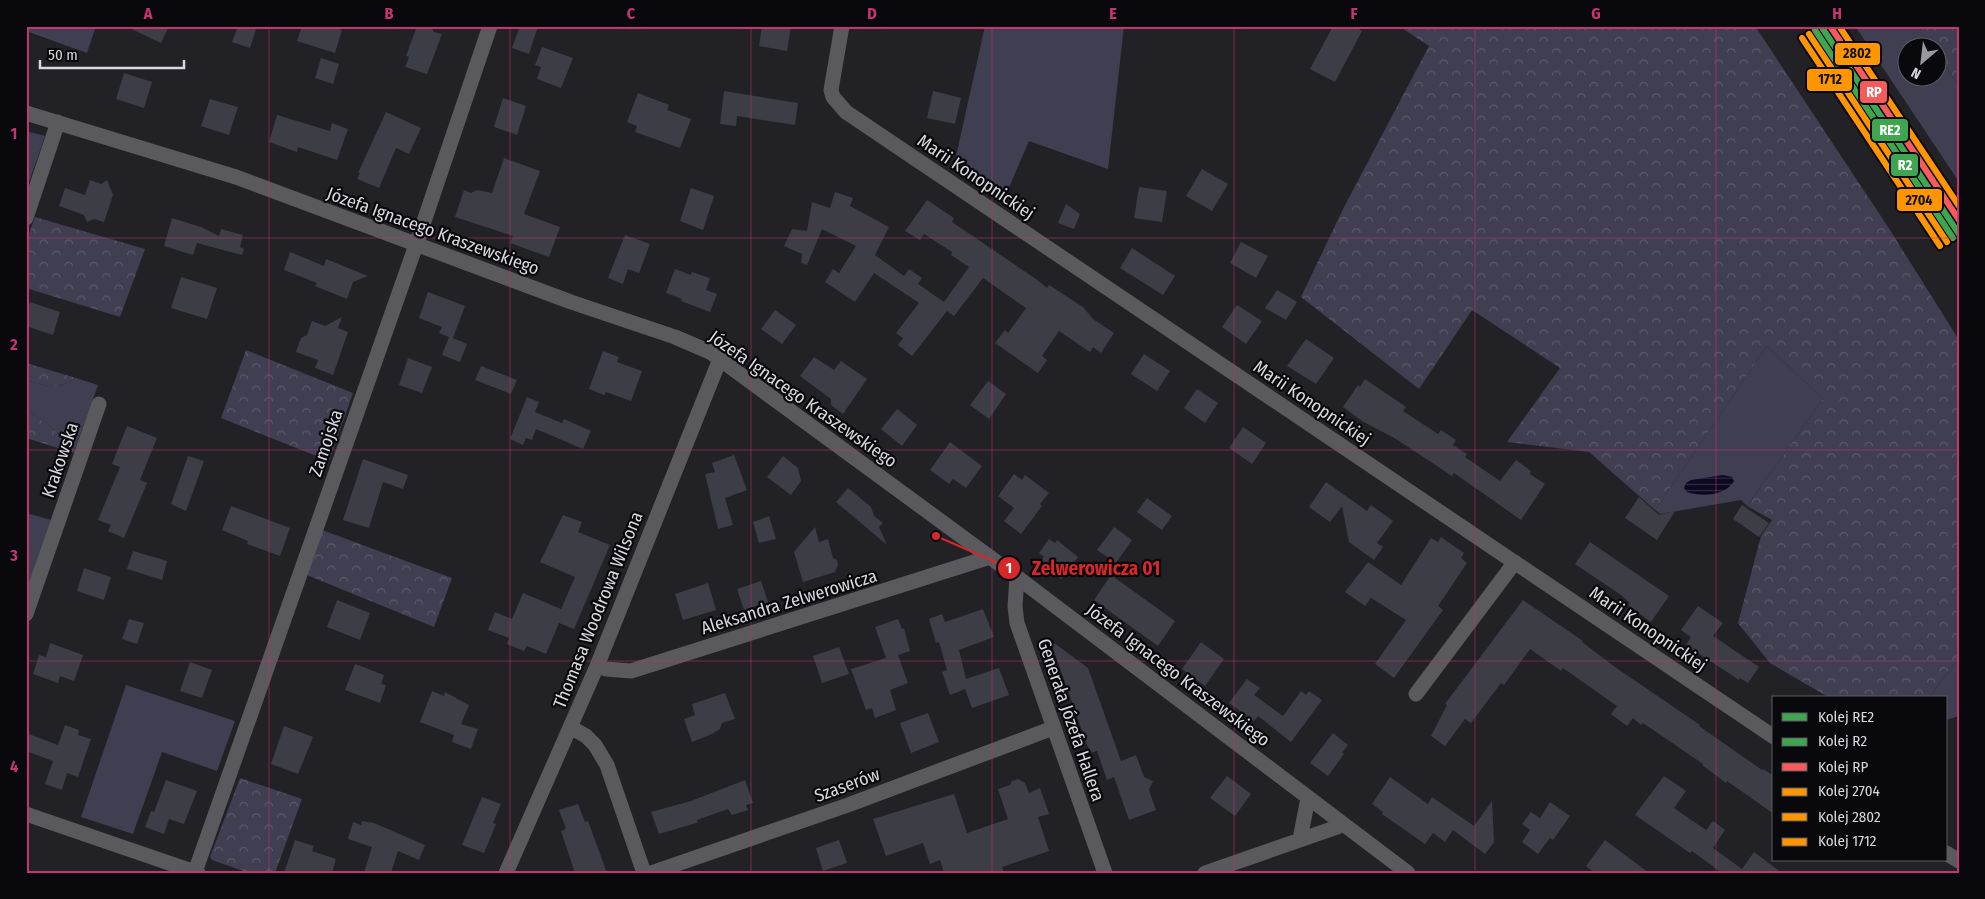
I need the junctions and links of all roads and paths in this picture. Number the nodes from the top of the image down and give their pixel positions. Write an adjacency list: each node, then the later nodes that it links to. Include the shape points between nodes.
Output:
1 (490, 26): 6 (street, Zamojska)
2 (842, 26): 10 (street, Marii Konopnickiej, via 833,97 846,112)
3 (26, 113): 4 (street, Józefa Ignacego Kraszewskiego)
4 (58, 122): 5 (street); 6 (street, Józefa Ignacego Kraszewskiego, via 236,177)
5 (26, 218)
6 (416, 245): 7 (street, Józefa Ignacego Kraszewskiego, via 675,337); 25 (street, Zamojska)
7 (720, 359): 9 (street, Józefa Ignacego Kraszewskiego); 13 (street, Thomasa Woodrowa Wilsona)
8 (99, 404): 12 (street, Krakowska)
9 (990, 558): 11 (street, Józefa Ignacego Kraszewskiego); 13 (street, Aleksandra Zelwerowicza, via 631,671)
10 (1515, 562): 14 (street); 17 (street, Marii Konopnickiej)
11 (1017, 576): 16 (street, Generała Józefa Hallera, via 1017,623); 18 (street, Józefa Ignacego Kraszewskiego)
12 (26, 614)
13 (597, 666): 15 (street, Thomasa Woodrowa Wilsona)
14 (1416, 694)
15 (570, 727): 26 (street, Thomasa Woodrowa Wilsona); 27 (street, via 595,745 607,765)
16 (1053, 728): 28 (street, Szaserów, via 848,805); 29 (street, Generała Józefa Hallera)
17 (1772, 736)
18 (1308, 798): 20 (street, Józefa Ignacego Kraszewskiego); 21 (street)
19 (26, 814): 24 (street)
20 (1344, 825): 21 (street); 31 (street, Józefa Ignacego Kraszewskiego)
21 (1300, 839): 30 (street)
22 (1948, 854): 23 (street)
23 (1959, 861)
24 (158, 866): 25 (street)
25 (196, 872)
26 (506, 873)
27 (644, 873)
28 (651, 873)
29 (1105, 873)
30 (1205, 873)
31 (1408, 873)

